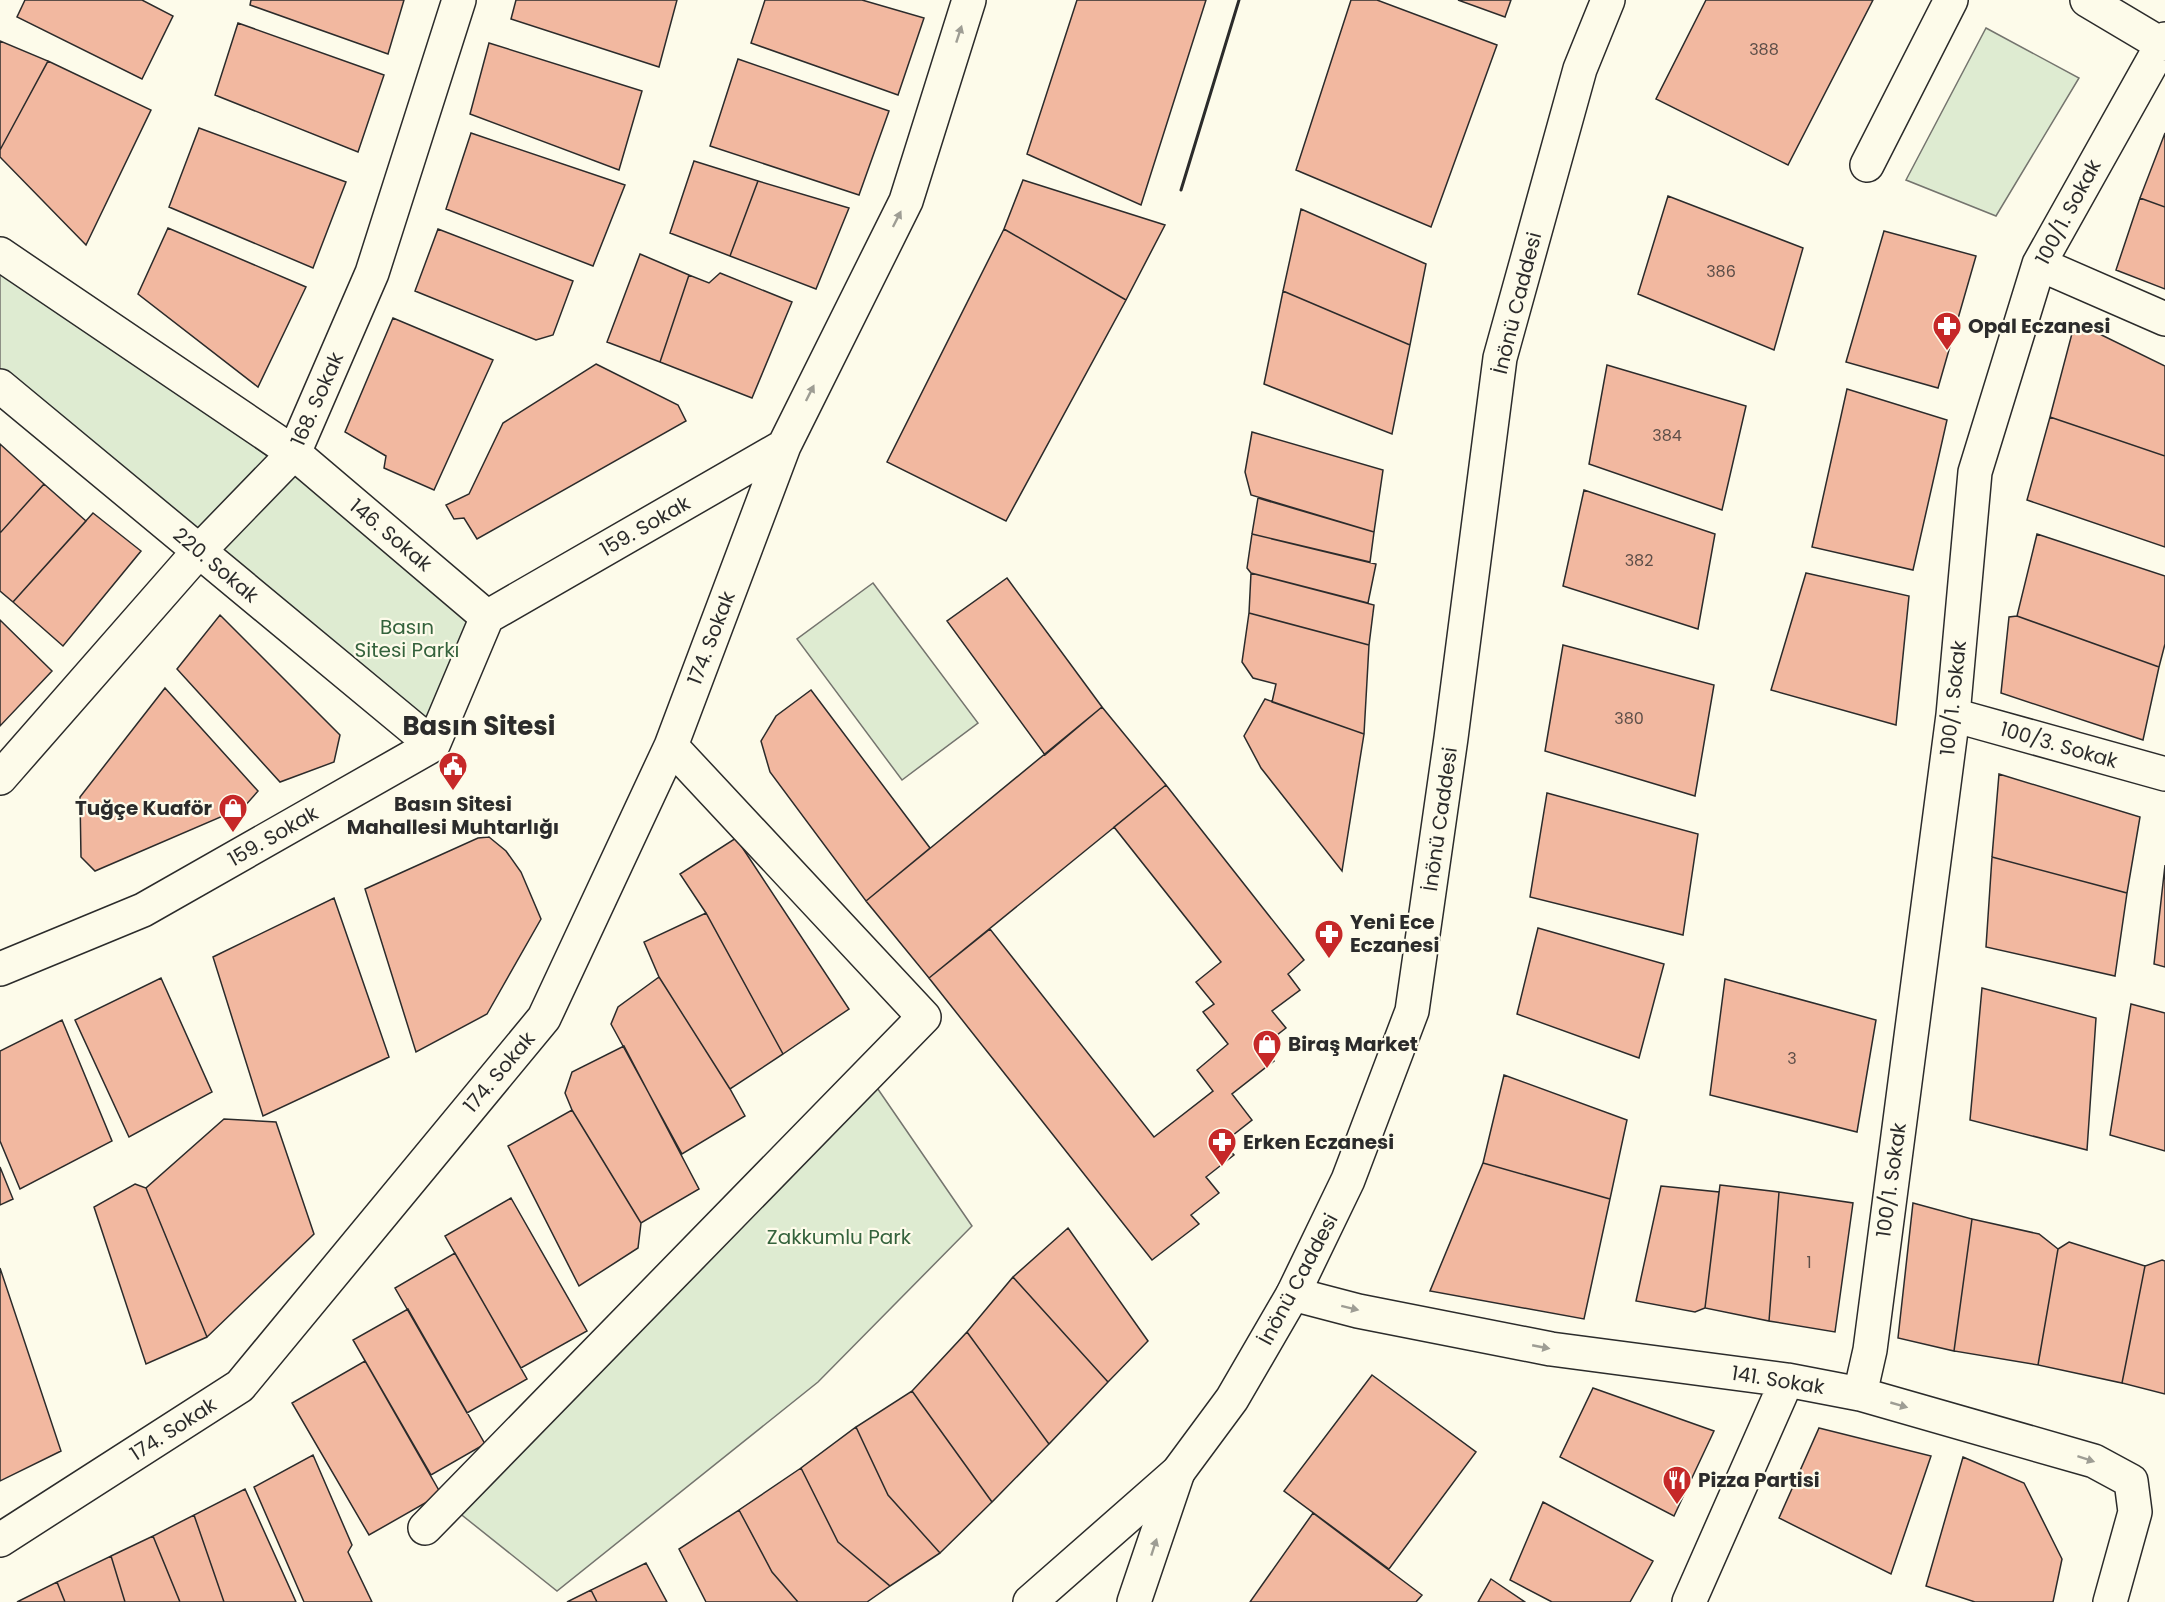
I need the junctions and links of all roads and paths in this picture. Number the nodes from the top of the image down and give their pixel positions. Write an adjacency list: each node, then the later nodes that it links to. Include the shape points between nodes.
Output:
1 (459, 0): 13 (street, 168. Sokak, via 372,273)
2 (969, 0): 12 (street, 174. Sokak, one-way to 2, via 906,201)
3 (1608, 0): 22 (street, İnönü Caddesi, via 1580,69 1500,358 1452,738 1412,1011 1348,1180)
4 (1951, 0): 7 (street)
5 (2086, 0): 6 (street)
6 (2163, 42): 9 (street, 100/1. Sokak)
7 (1867, 165)
8 (0, 254): 13 (street)
9 (2039, 264): 10 (street); 16 (street, 100/1. Sokak, via 1975,472)
10 (2165, 319)
11 (0, 386): 14 (street, 220. Sokak)
12 (784, 446): 15 (street, 159. Sokak); 18 (street, 174. Sokak)
13 (294, 453): 14 (street, 168. Sokak); 15 (street, 146. Sokak)
14 (199, 551): 17 (street, 220. Sokak); 20 (street, 168. Sokak)
15 (488, 617): 17 (street)
16 (1953, 715): 19 (street, 100/3. Sokak); 24 (street, 100/1. Sokak, via 1870,1350)
17 (433, 745): 21 (street, 159. Sokak, via 143,910)
18 (671, 746): 26 (street, via 924,1017); 27 (street, 174. Sokak, via 544,1018 240,1386)
19 (2165, 774)
20 (0, 778)
21 (0, 969)
22 (1293, 1294): 23 (street, 141. Sokak, one-way to 23, via 1551,1349); 25 (street, İnönü Caddesi, via 1232,1399)
23 (1787, 1380): 24 (street, 141. Sokak); 30 (street)
24 (1860, 1394): 31 (street, 141. Sokak, one-way to 31, via 2094,1461 2131,1481 2135,1512)
25 (1178, 1472): 28 (street, İnönü Caddesi); 29 (street, one-way to 25)
26 (425, 1528)
27 (0, 1540)
28 (1030, 1602)
29 (1134, 1602)
30 (1689, 1602)
31 (2110, 1602)

